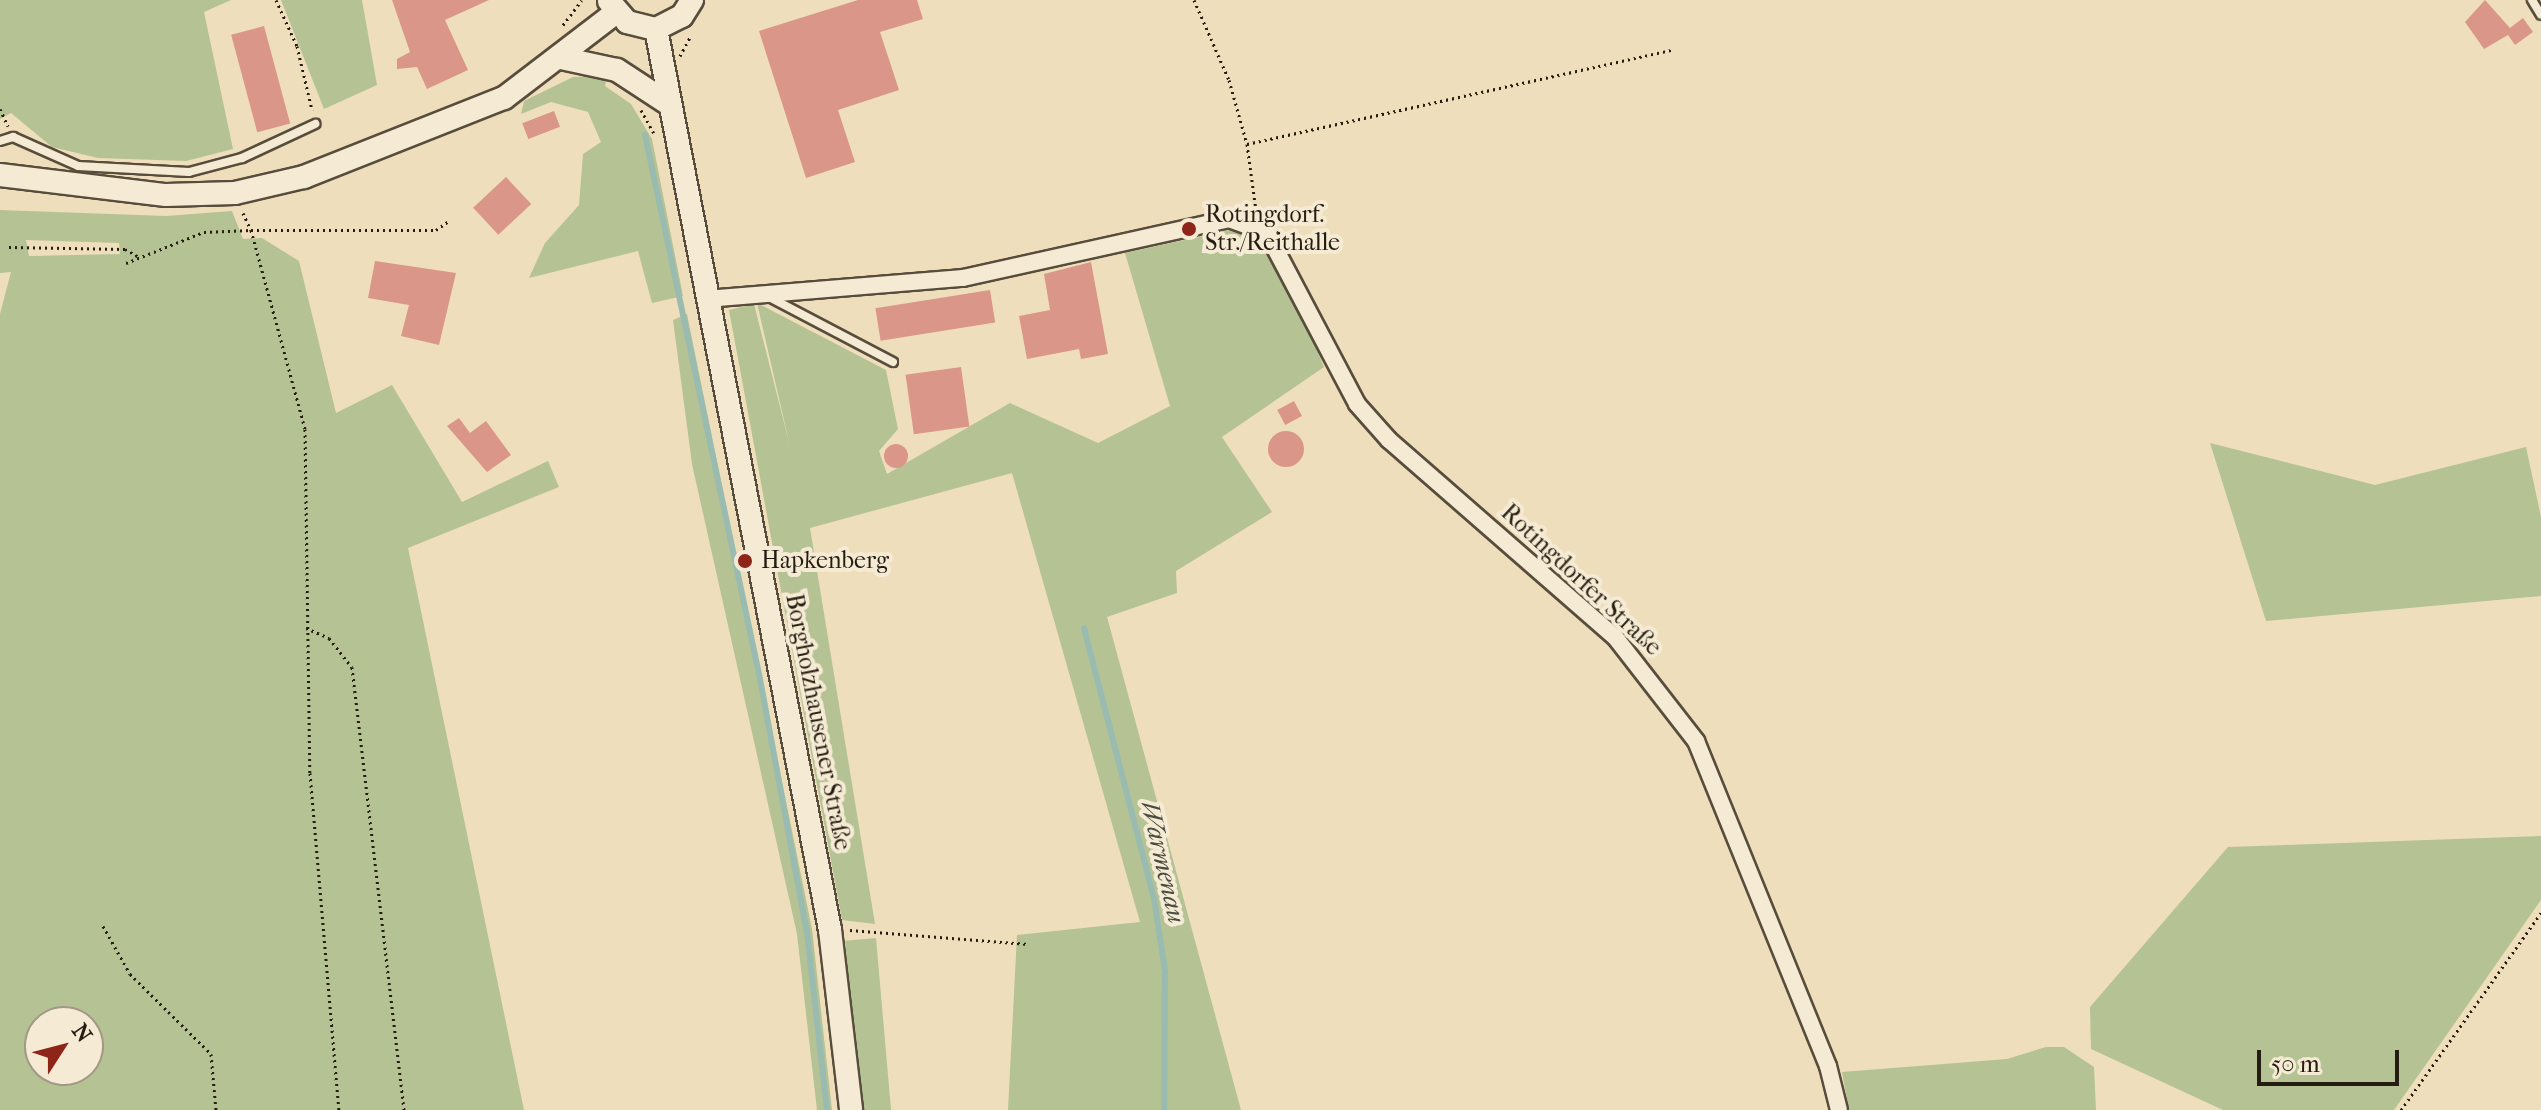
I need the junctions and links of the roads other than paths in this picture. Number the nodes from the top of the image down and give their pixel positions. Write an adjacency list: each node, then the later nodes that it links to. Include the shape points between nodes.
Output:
1 (692, 0): 5 (main road, via 682,16)
2 (2532, 0): 4 (lane)
3 (612, 6): 5 (main road, via 641,28); 6 (main road)
4 (2541, 15)
5 (656, 29): 7 (main road, Borgholzhausener Straße)
6 (561, 58): 7 (main road, via 617,70); 10 (main road, via 472,114 304,177 235,193 115,192)
7 (669, 104): 12 (main road, Borgholzhausener Straße)
8 (315, 124): 9 (lane, via 242,158 189,172 78,166 13,137)
9 (0, 141)
10 (0, 175)
11 (757, 291): 12 (street); 13 (lane); 15 (street, Rotingdorfer Straße, via 869,289 963,278 1229,219 1253,223 1279,246 1357,404 1389,440 1615,637 1696,741 1828,1066)
12 (706, 299): 14 (main road, Borgholzhausener Straße, via 830,930)
13 (893, 362)
14 (851, 1110)
15 (1839, 1110)

